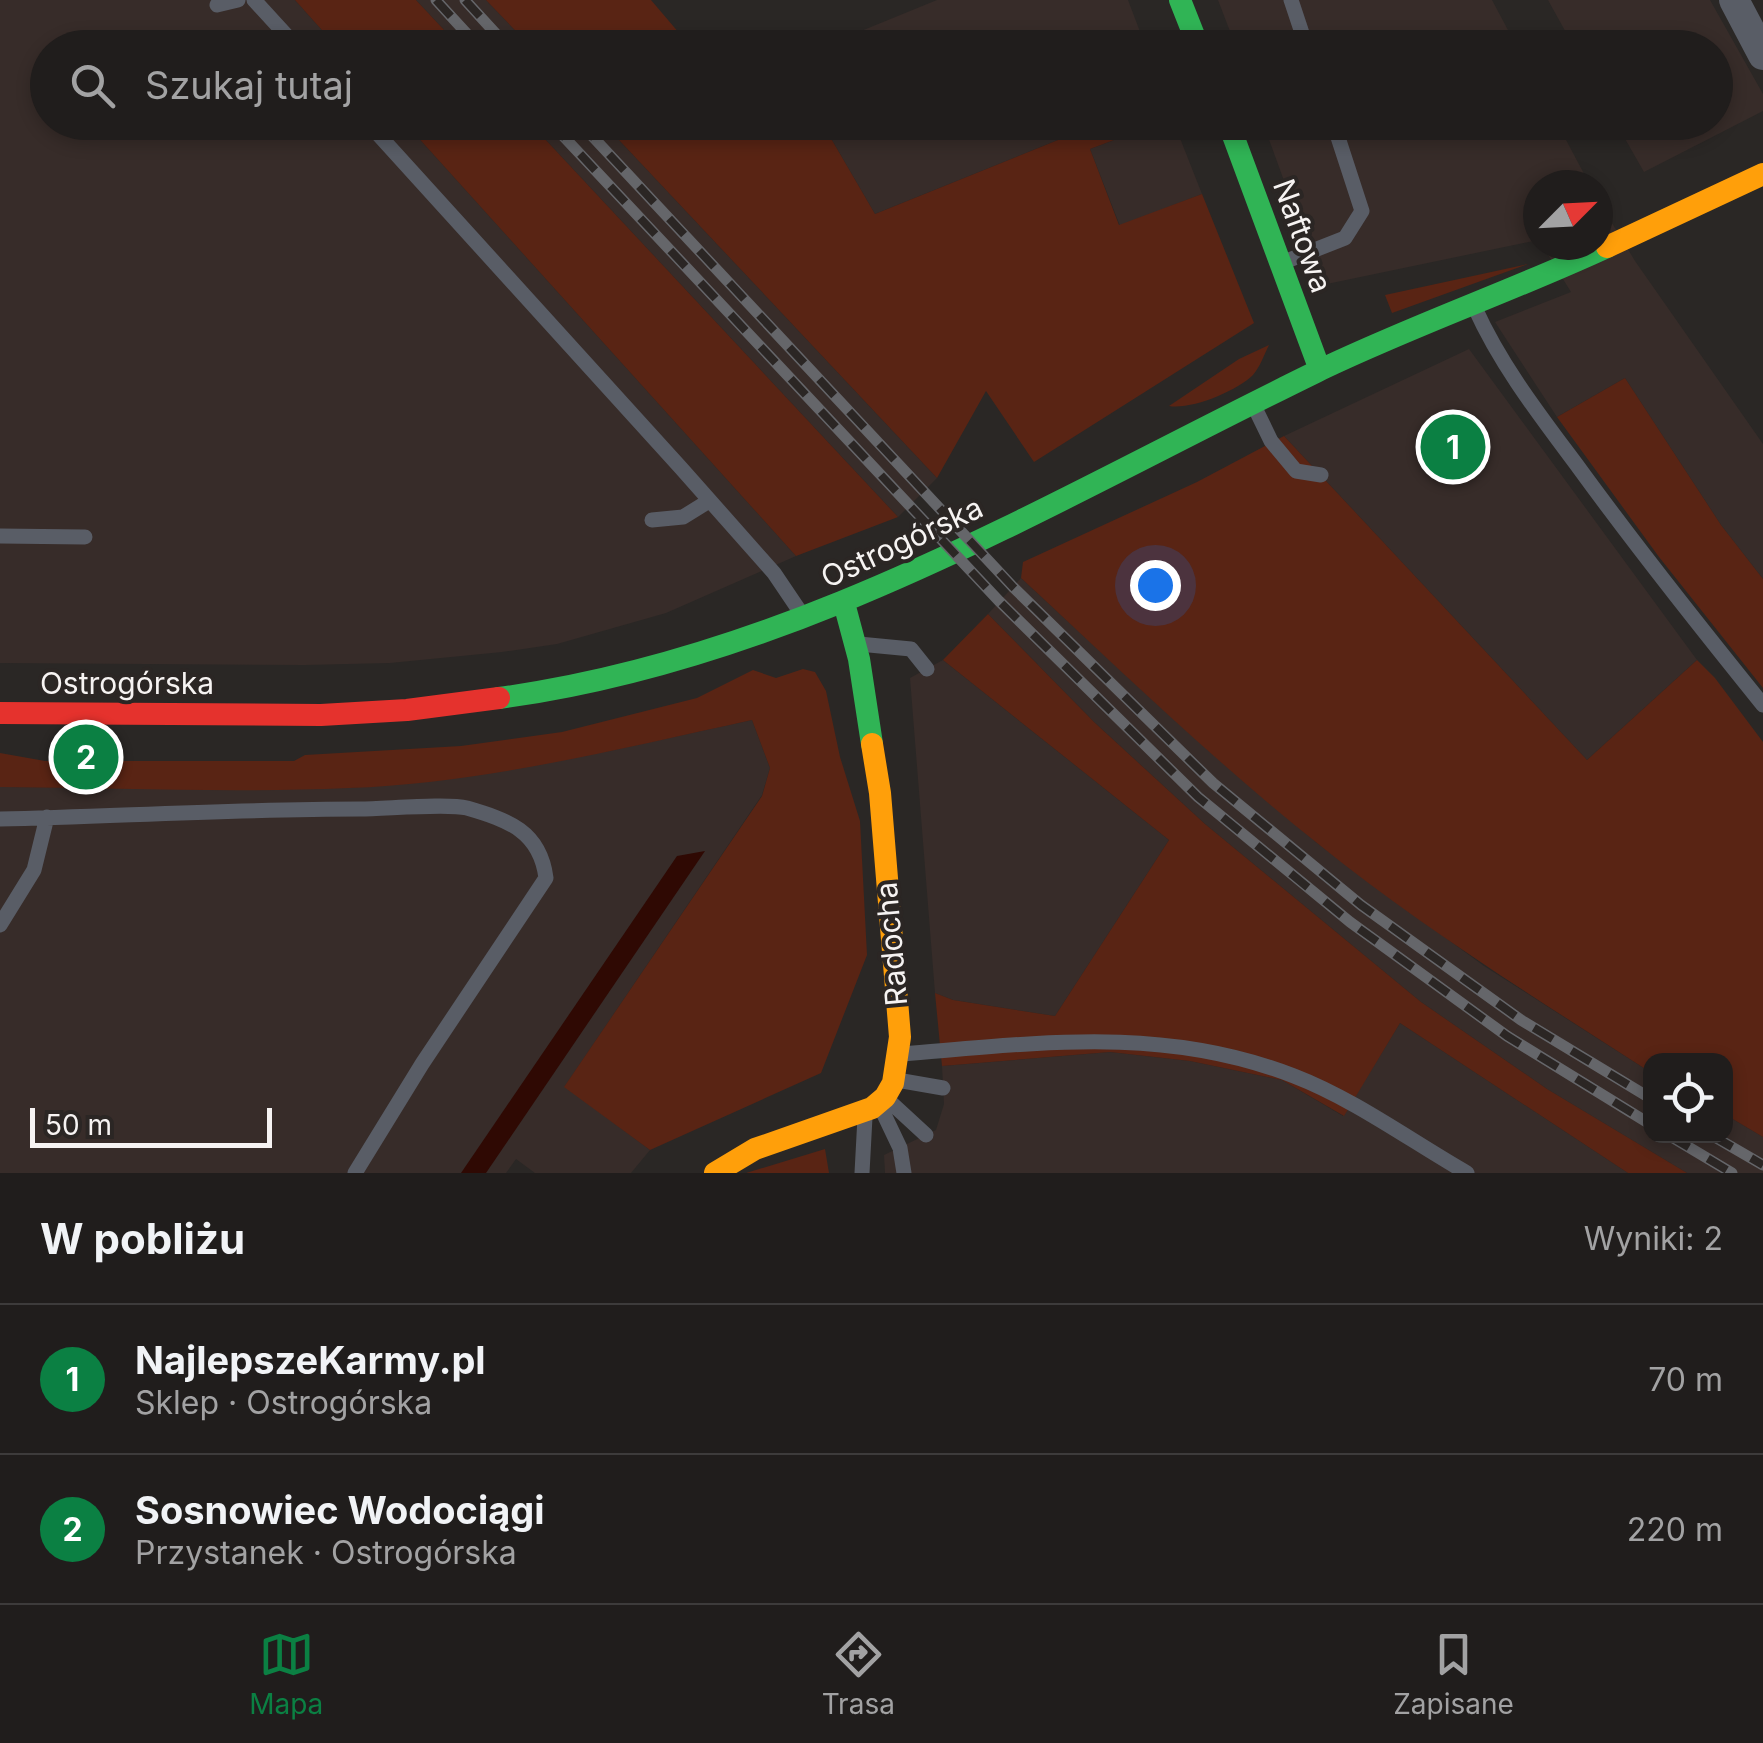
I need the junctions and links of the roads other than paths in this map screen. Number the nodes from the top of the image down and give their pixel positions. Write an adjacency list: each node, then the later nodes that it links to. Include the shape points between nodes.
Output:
1 (238, 0): 6 (lane)
2 (254, 0): 7 (lane)
3 (1180, 0): 8 (street)
4 (1291, 0): 9 (lane)
5 (1734, 0): 10 (street)
6 (217, 5)
7 (282, 30)
8 (1192, 30)
9 (1301, 30)
10 (1763, 55)
11 (383, 140): 20 (lane)
12 (1235, 140): 15 (street, Naftowa)
13 (1338, 140): 15 (lane, via 1362,211 1345,238)
14 (1763, 174): 16 (street, Ostrogórska)
15 (1280, 264): 17 (street, Naftowa)
16 (1473, 304): 17 (street, Ostrogórska); 28 (lane, via 1545,422)
17 (1320, 370): 18 (street, Ostrogórska)
18 (1253, 404): 19 (lane, via 1271,442 1296,471); 24 (street, Ostrogórska)
19 (1321, 475)
20 (709, 501): 21 (lane, via 682,517); 25 (lane)
21 (652, 520)
22 (0, 536): 23 (lane)
23 (84, 537)
24 (844, 603): 25 (street, Ostrogórska); 26 (street, Radocha)
25 (805, 619): 29 (street, Ostrogórska, via 634,674 481,702 321,714)
26 (855, 644): 27 (lane, via 911,649); 33 (street, Radocha, via 880,793)
27 (926, 669)
28 (1763, 705)
29 (0, 713)
30 (48, 818): 31 (lane); 32 (lane, via 34,870); 37 (lane, via 462,807 532,838 546,878)
31 (0, 819)
32 (0, 925)
33 (899, 1054): 35 (street, Radocha, via 898,1069); 41 (lane, via 1101,1040 1243,1058 1298,1077)
34 (943, 1088): 35 (lane)
35 (880, 1098): 36 (lane); 38 (street, via 776,1139); 39 (lane); 40 (lane)
36 (926, 1135)
37 (355, 1173)
38 (714, 1173)
39 (862, 1173)
40 (904, 1173)
41 (1467, 1173)

